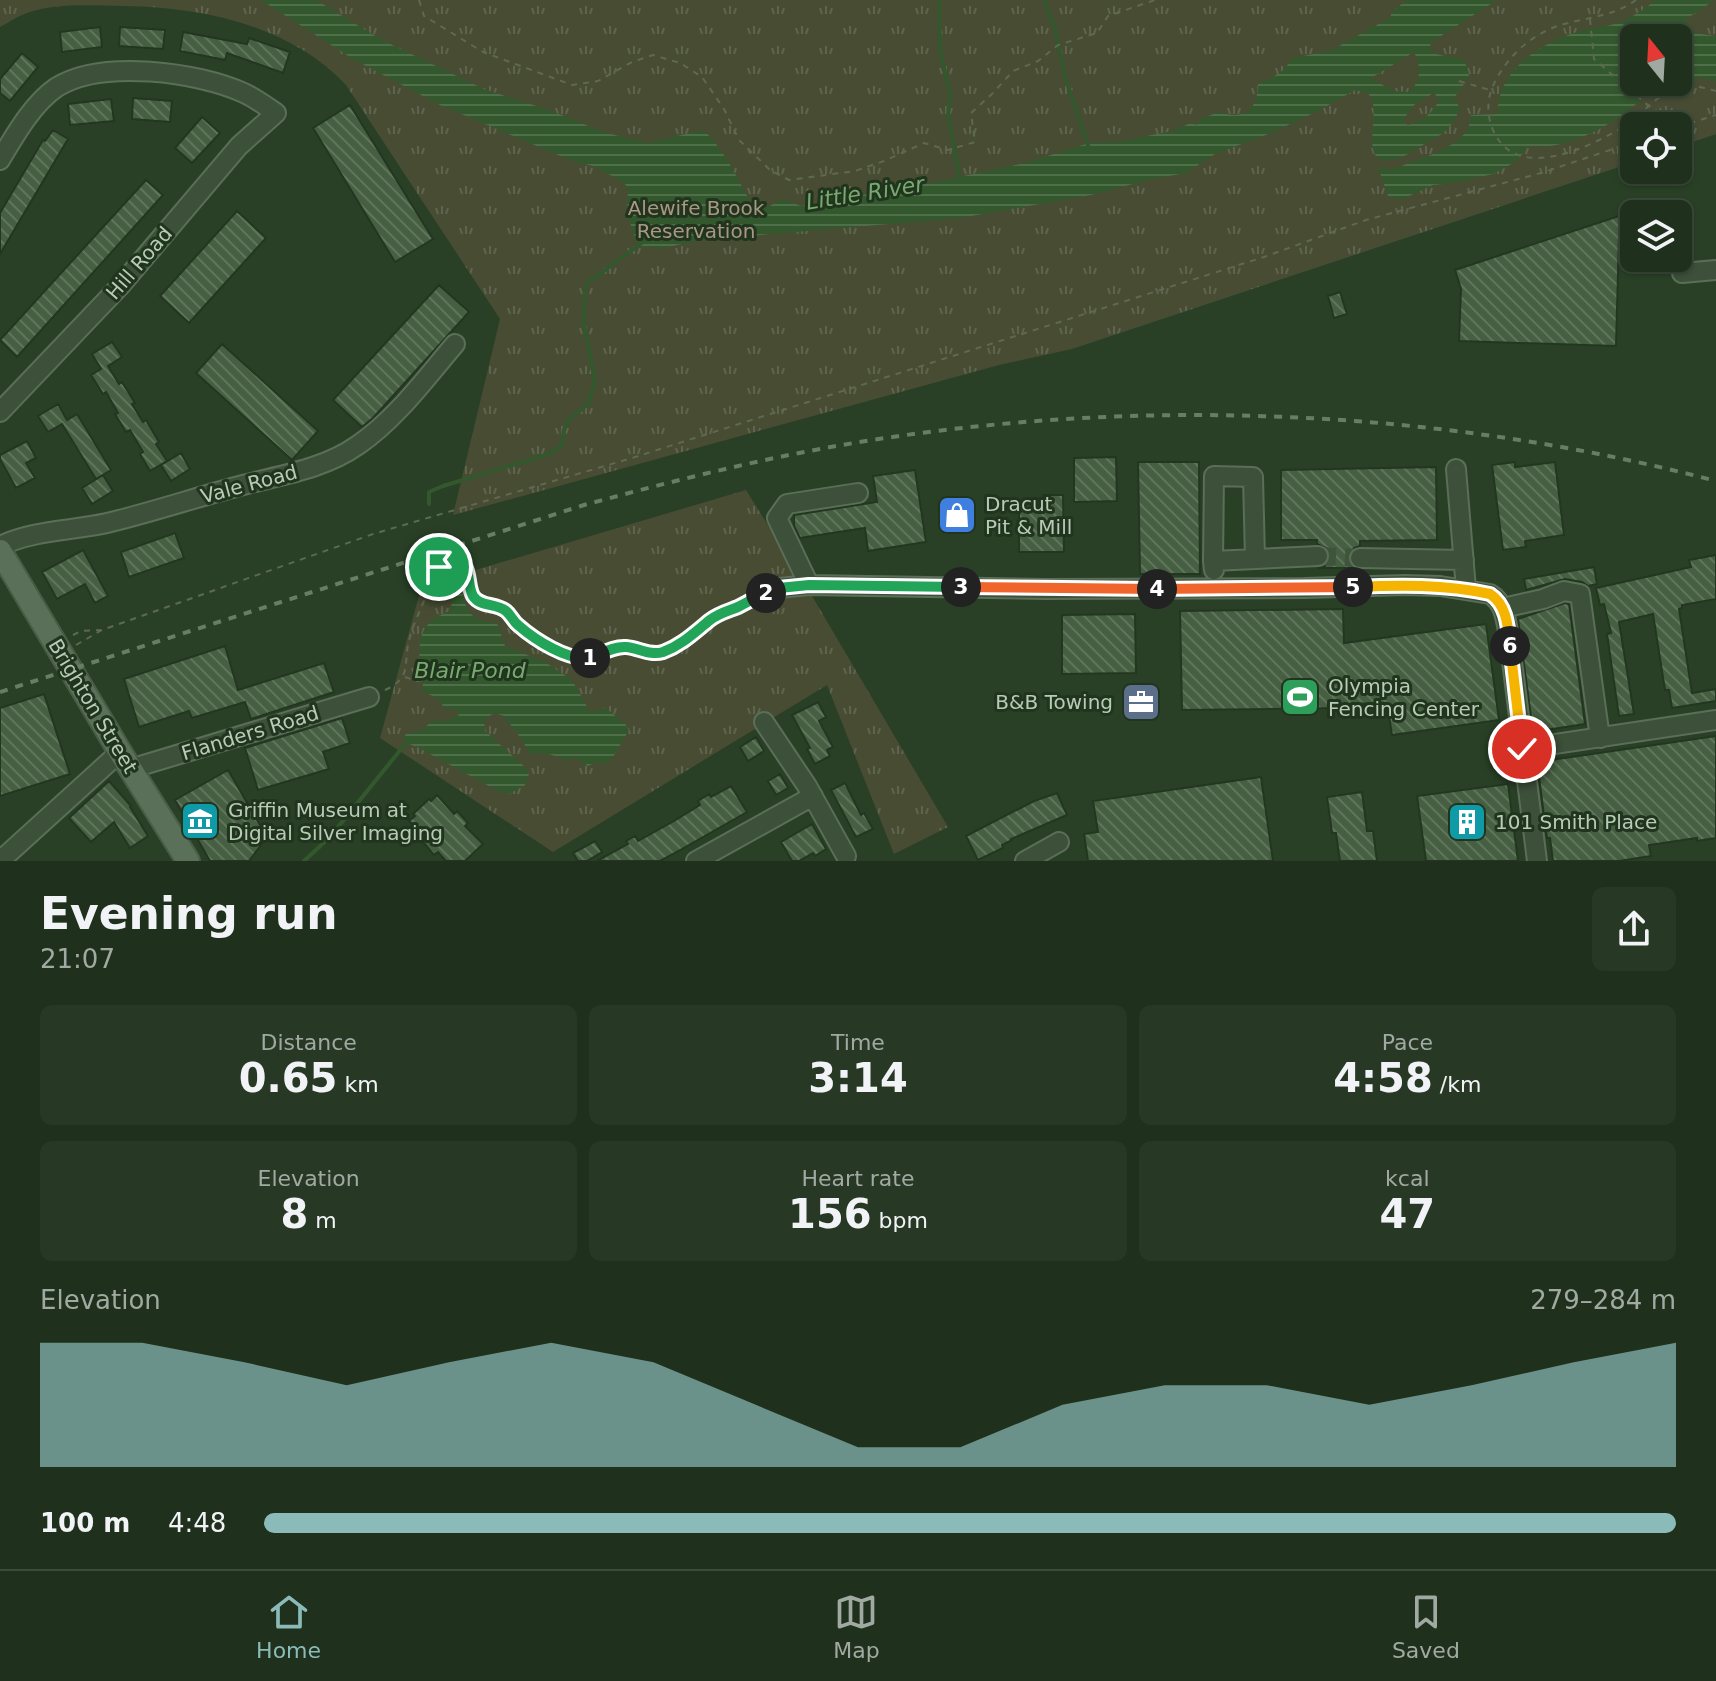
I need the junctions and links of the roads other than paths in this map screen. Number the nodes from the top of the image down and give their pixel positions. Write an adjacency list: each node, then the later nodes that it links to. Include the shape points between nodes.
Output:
1 (0, 160): 5 (street, Hill Road, via 44,98 75,78 104,71 141,70 200,79 243,92 276,113 239,146 121,285)
2 (1716, 270): 3 (street)
3 (1682, 273)
4 (455, 344): 8 (street, Vale Road, via 388,420 331,460 152,512 28,535)
5 (0, 412)
6 (1456, 469): 12 (street)
7 (858, 493): 14 (street, via 787,504 777,518)
8 (0, 548): 24 (main road, Brighton Street)
9 (1318, 556): 11 (street)
10 (1360, 558): 12 (street)
11 (1255, 559): 13 (street); 13 (street, via 1253,477 1214,476)
12 (1464, 560): 17 (street)
13 (1213, 561): 16 (street)
14 (809, 585): 15 (street); 16 (street)
15 (779, 588)
16 (1214, 588): 17 (street)
17 (1466, 589): 18 (street, via 1490,594)
18 (1503, 608): 22 (street, via 1564,591 1580,594); 23 (street)
19 (369, 697): 24 (street, Flanders Road)
20 (1716, 720): 22 (street)
21 (764, 722): 25 (street)
22 (1600, 738): 23 (street)
23 (1522, 749): 32 (street)
24 (125, 761): 28 (street); 29 (main road, Brighton Street)
25 (813, 796): 27 (street); 30 (street)
26 (1059, 842): 31 (street)
27 (846, 856)
28 (3, 860)
29 (188, 861)
30 (696, 861)
31 (1025, 861)
32 (1537, 861)

